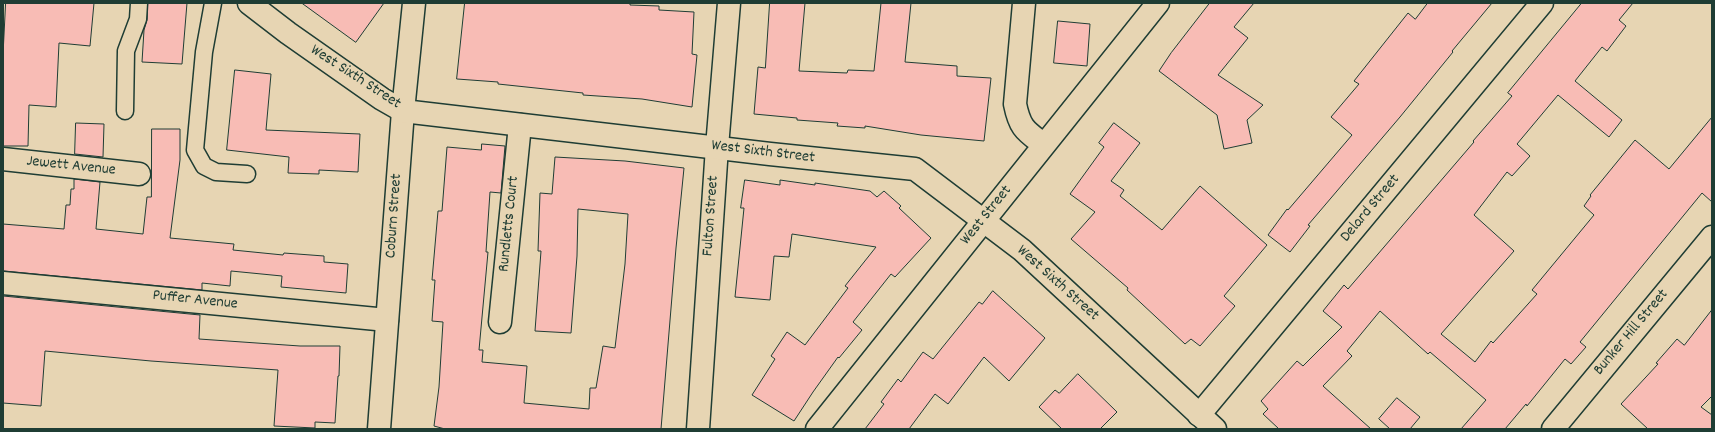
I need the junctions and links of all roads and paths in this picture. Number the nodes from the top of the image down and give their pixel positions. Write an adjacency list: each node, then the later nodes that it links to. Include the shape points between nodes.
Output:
1 (140, 3): 9 (lane, via 138,19 126,51)
2 (213, 3): 16 (lane, via 204,52 196,150 204,166 216,172)
3 (249, 3): 10 (street, West Sixth Street, via 382,99)
4 (414, 3): 10 (street, Coburn Street)
5 (729, 3): 13 (street, Fulton Street)
6 (1024, 3): 12 (street, via 1015,104 1017,116 1024,130)
7 (1158, 3): 12 (street, West Street)
8 (1542, 3): 22 (street, Delard Street)
9 (125, 111)
10 (403, 111): 11 (street, West Sixth Street); 20 (street, Coburn Street)
11 (520, 125): 13 (street, West Sixth Street); 21 (street, Rundletts Court)
12 (1044, 145): 17 (street, West Street)
13 (717, 147): 17 (street, West Sixth Street, via 915,168); 24 (street, Fulton Street)
14 (3, 159): 15 (street, Jewett Avenue)
15 (139, 174)
16 (247, 174)
17 (983, 221): 22 (street, West Sixth Street, via 1022,250); 25 (street, West Street)
18 (1712, 237): 27 (street, Bunker Hill Street)
19 (3, 283): 20 (street, Puffer Avenue)
20 (387, 320): 23 (street, Coburn Street)
21 (500, 322)
22 (1199, 414): 26 (street, West Sixth Street)
23 (379, 429)
24 (698, 429)
25 (817, 429)
26 (1215, 429)
27 (1553, 429)

